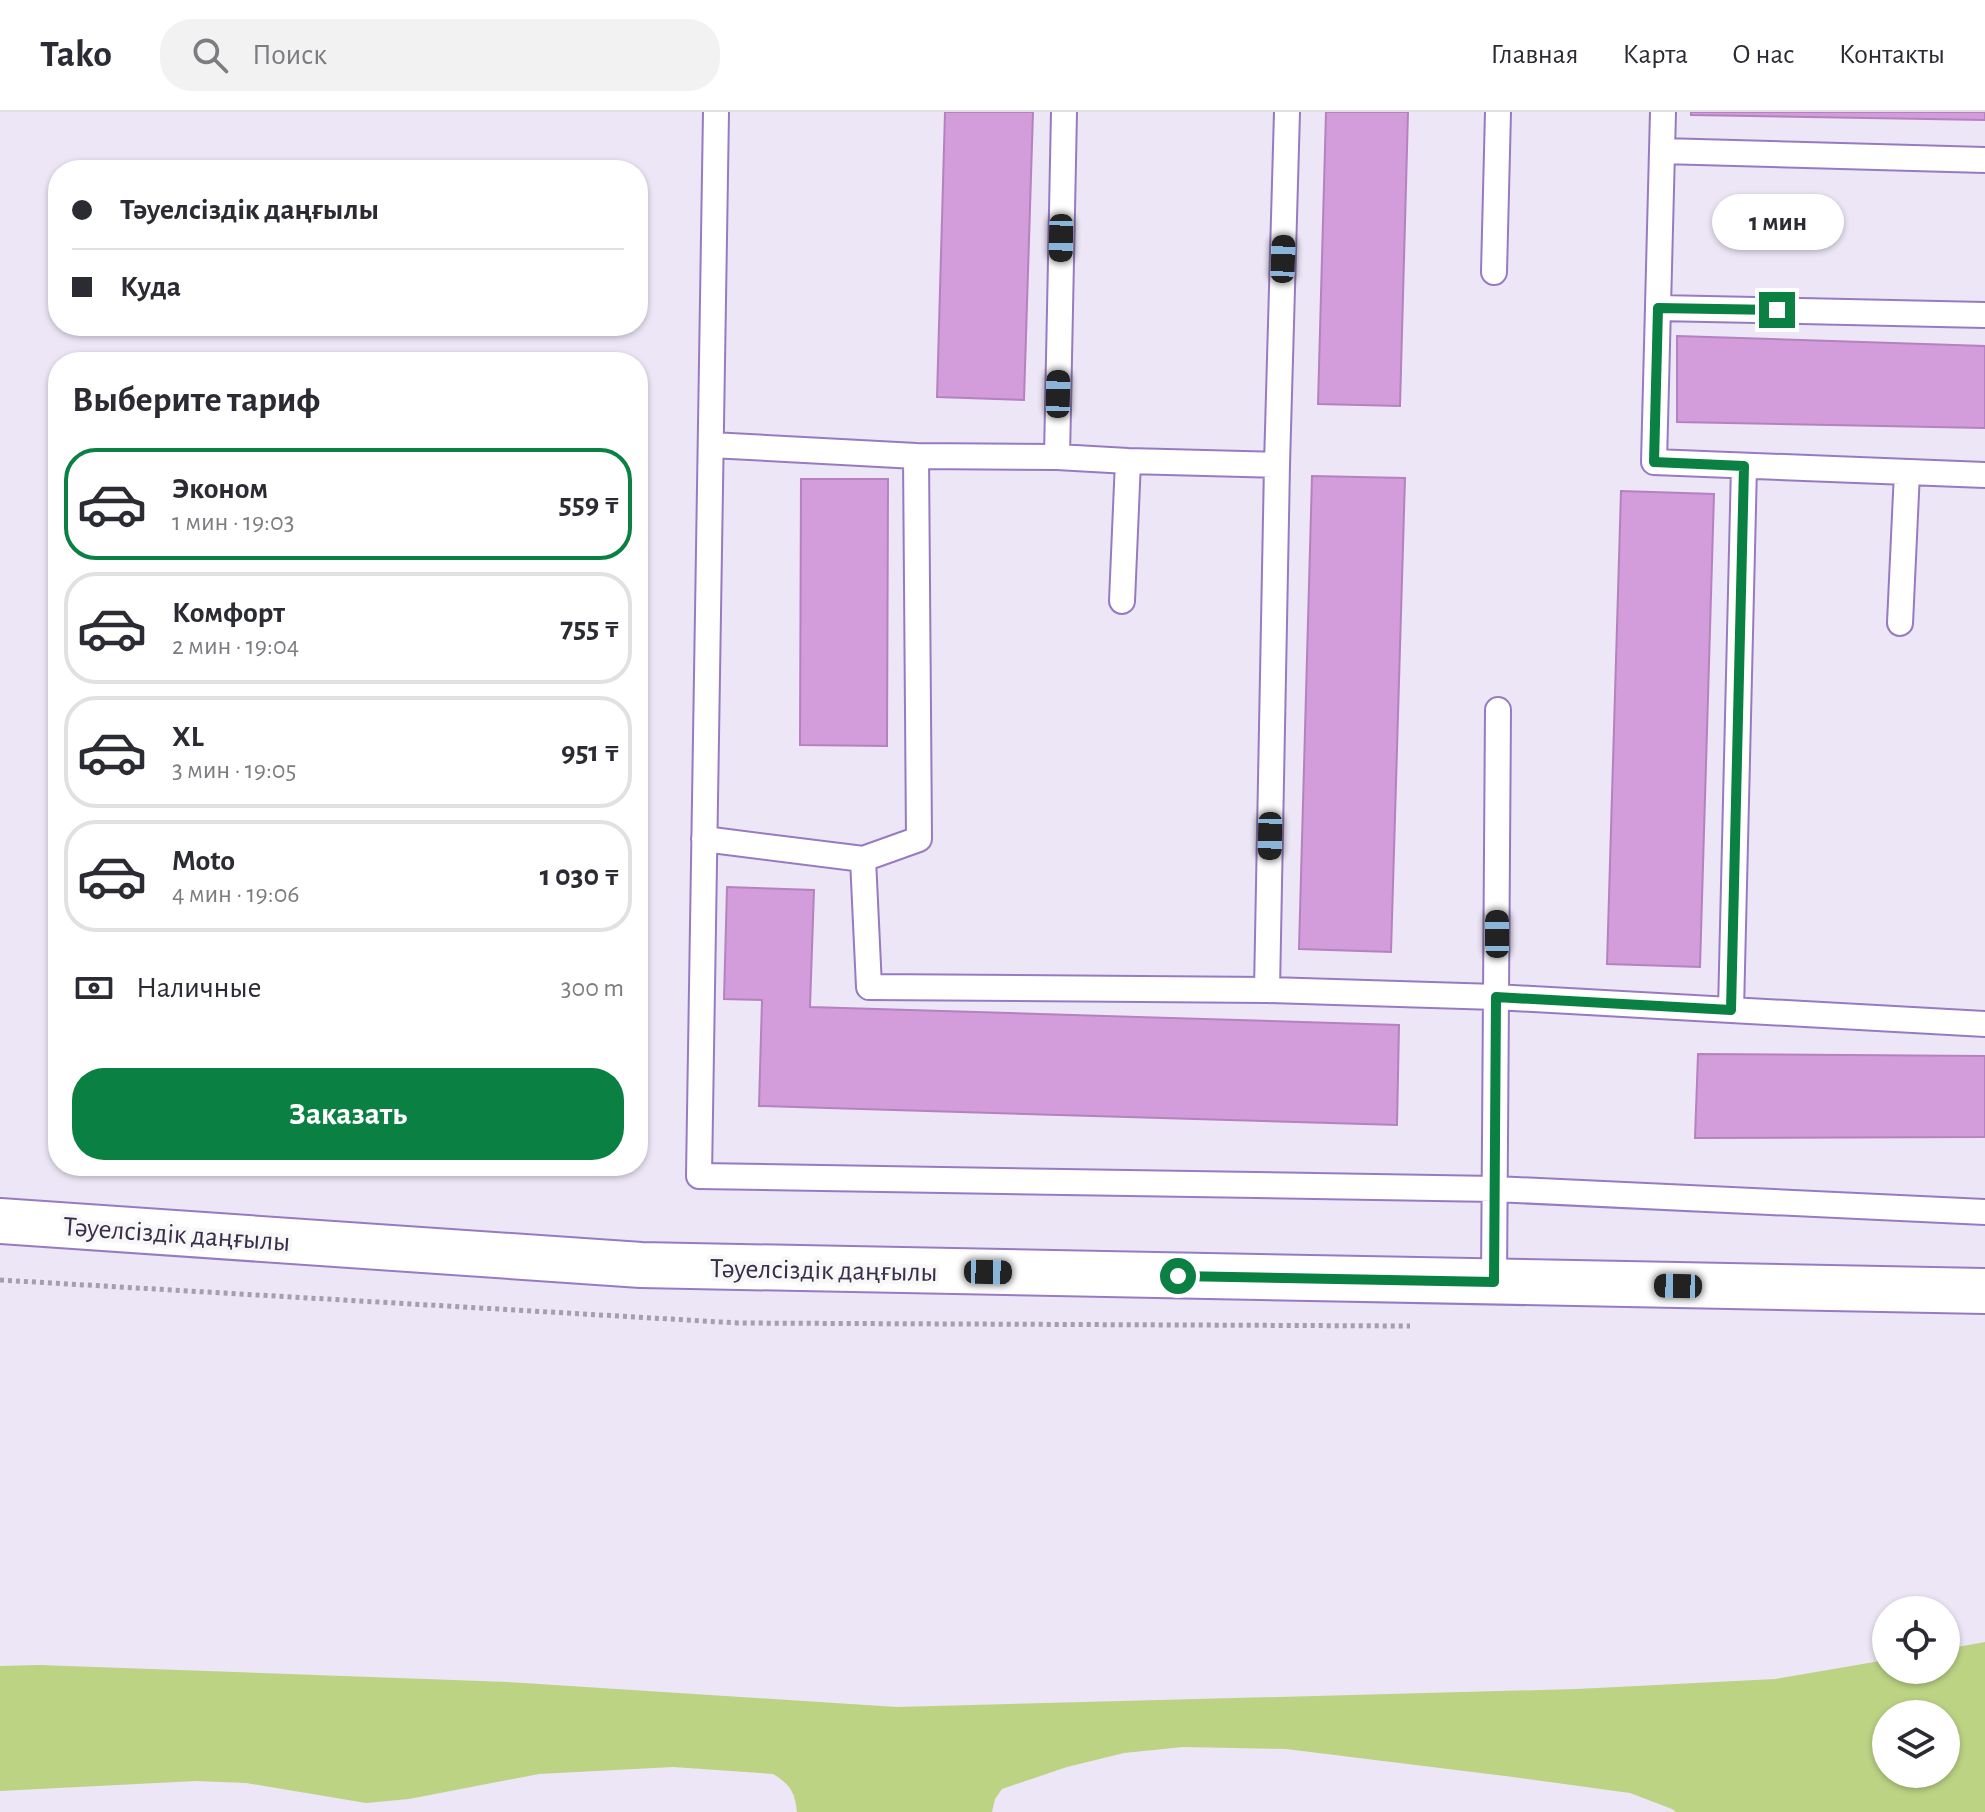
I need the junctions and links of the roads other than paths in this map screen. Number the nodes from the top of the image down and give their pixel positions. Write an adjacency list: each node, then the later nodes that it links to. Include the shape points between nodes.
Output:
1 (716, 112): 11 (lane)
2 (1064, 112): 13 (lane)
3 (1287, 112): 15 (lane)
4 (1498, 112): 8 (lane)
5 (1663, 112): 6 (lane)
6 (1662, 151): 7 (lane); 9 (lane)
7 (1985, 160)
8 (1494, 272)
9 (1658, 308): 10 (lane); 16 (lane, via 1654,462)
10 (1985, 315)
11 (711, 445): 12 (lane); 22 (lane)
12 (916, 456): 13 (lane); 23 (lane, via 919,839)
13 (1057, 457): 14 (lane)
14 (1128, 461): 15 (lane); 19 (lane)
15 (1277, 465): 24 (lane)
16 (1744, 466): 17 (lane); 26 (lane)
17 (1907, 472): 18 (lane); 20 (lane)
18 (1985, 475)
19 (1122, 601)
20 (1900, 623)
21 (1498, 710): 25 (lane)
22 (704, 839): 23 (lane); 28 (lane, via 699,1176)
23 (863, 859): 24 (lane, via 869,987)
24 (1267, 990): 25 (lane)
25 (1496, 997): 26 (lane); 28 (lane)
26 (1731, 1010): 27 (lane)
27 (1985, 1024)
28 (1495, 1189): 29 (lane); 31 (lane)
29 (1985, 1212)
30 (0, 1221): 31 (street, Тәуелсіздік даңғылы, via 641,1265)
31 (1494, 1282): 32 (street, Тәуелсіздік даңғылы)
32 (1985, 1291)

